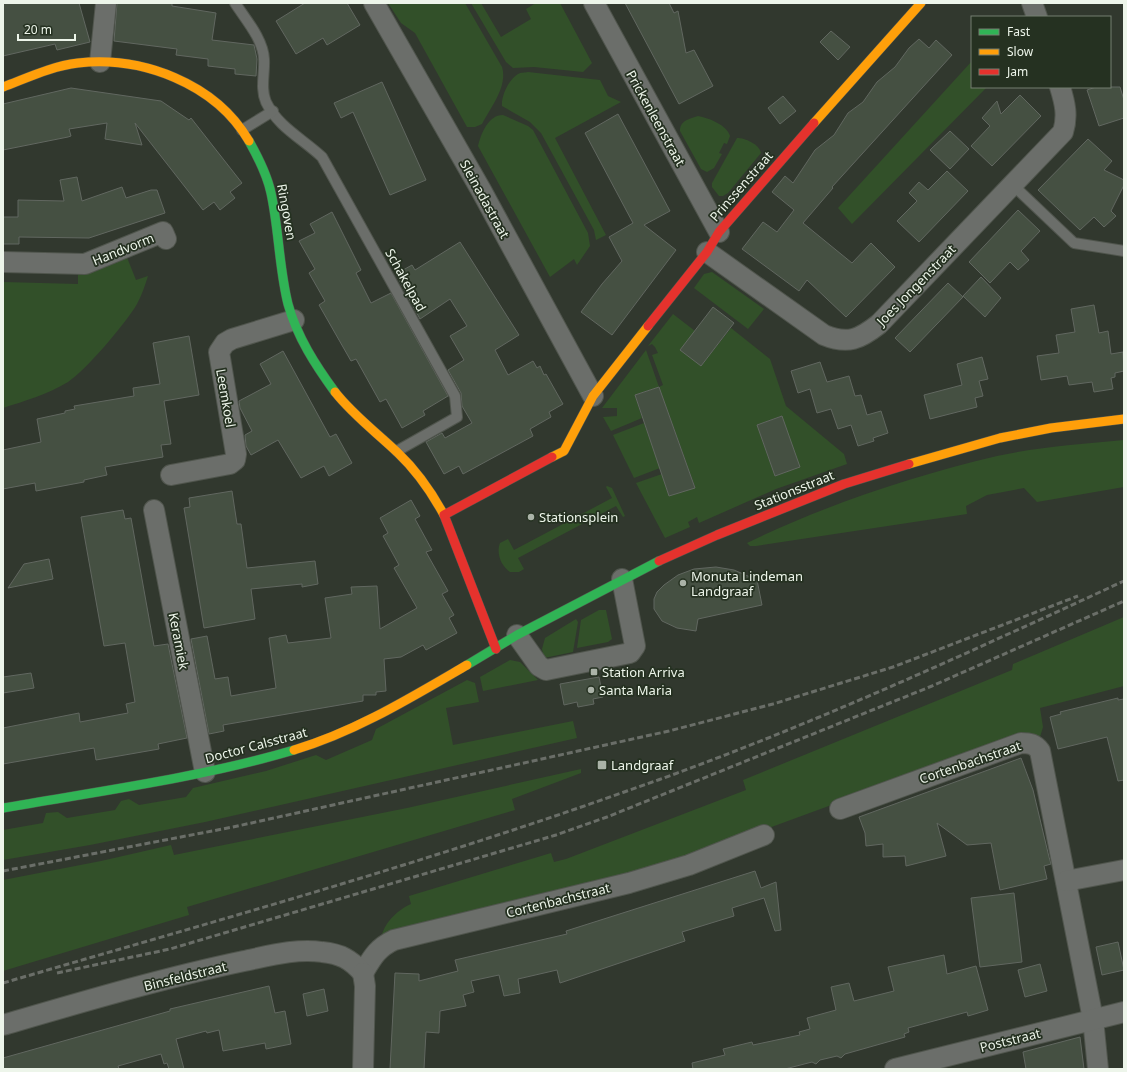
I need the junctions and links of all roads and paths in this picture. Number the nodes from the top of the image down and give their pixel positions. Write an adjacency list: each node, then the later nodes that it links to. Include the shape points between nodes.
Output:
1 (106, 3): 8 (street)
2 (235, 3): 11 (lane, Schakelpad, via 255,32 263,50 264,94)
3 (374, 3): 20 (street, Sleinadastraat)
4 (594, 3): 14 (street, Prickenleenstraat)
5 (921, 3): 14 (street, Prinssenstraat)
6 (1032, 3): 7 (street)
7 (1037, 16)
8 (100, 62): 9 (street, Ringoven, via 63,66); 12 (street, Ringoven, via 154,68 188,83 219,105)
9 (3, 87)
10 (1060, 88): 13 (street, Joes Jongenstraat, via 1067,120 1063,132)
11 (272, 111): 12 (lane); 22 (lane, Schakelpad, via 290,132 322,157 455,396 457,417)
12 (242, 130): 19 (street, Ringoven, via 267,177)
13 (1013, 185): 16 (lane, via 1074,243); 17 (street, Joes Jongenstraat, via 880,324 854,339 835,339 824,335)
14 (719, 232): 17 (street, Prinssenstraat)
15 (166, 239): 18 (street, Handvorm, via 163,232 85,264)
16 (1124, 251)
17 (707, 252): 20 (street, Prinssenstraat)
18 (3, 262)
19 (294, 320): 22 (street, Ringoven, via 300,337 328,382 360,422); 23 (street, Leemkoel, via 232,339 225,343 219,352 235,460 230,464)
20 (593, 396): 25 (street, via 564,451)
21 (1124, 419): 26 (street, Stationsstraat, via 1008,436 844,484 717,535)
22 (397, 451): 25 (street, Ringoven, via 421,476)
23 (171, 475)
24 (154, 510): 29 (street, Keramiek)
25 (444, 515): 28 (street)
26 (622, 579): 27 (street, Stationsstraat); 27 (street, via 635,646 630,653 546,670 539,666)
27 (517, 636): 28 (street, Stationsstraat)
28 (496, 649): 29 (street, Doctor Calsstraat, via 415,695 332,737 250,762)
29 (205, 772): 30 (street, Doctor Calsstraat)
30 (3, 808)
31 (840, 809): 34 (street, Cortenbachstraat, via 1021,742 1029,743 1040,751)
32 (764, 835): 35 (street, Cortenbachstraat, via 689,865 629,883 394,940 375,952)
33 (1124, 870): 34 (street)
34 (1066, 881): 37 (street, Cortenbachstraat)
35 (363, 973): 38 (street, Binsfeldstraat, via 353,962 331,953 299,952 270,956 197,972); 39 (street)
36 (1124, 1012): 37 (street, Poststraat)
37 (1093, 1019): 40 (street, Poststraat); 41 (street, Cortenbachstraat)
38 (3, 1025)
39 (363, 1069)
40 (895, 1069)
41 (1098, 1069)

